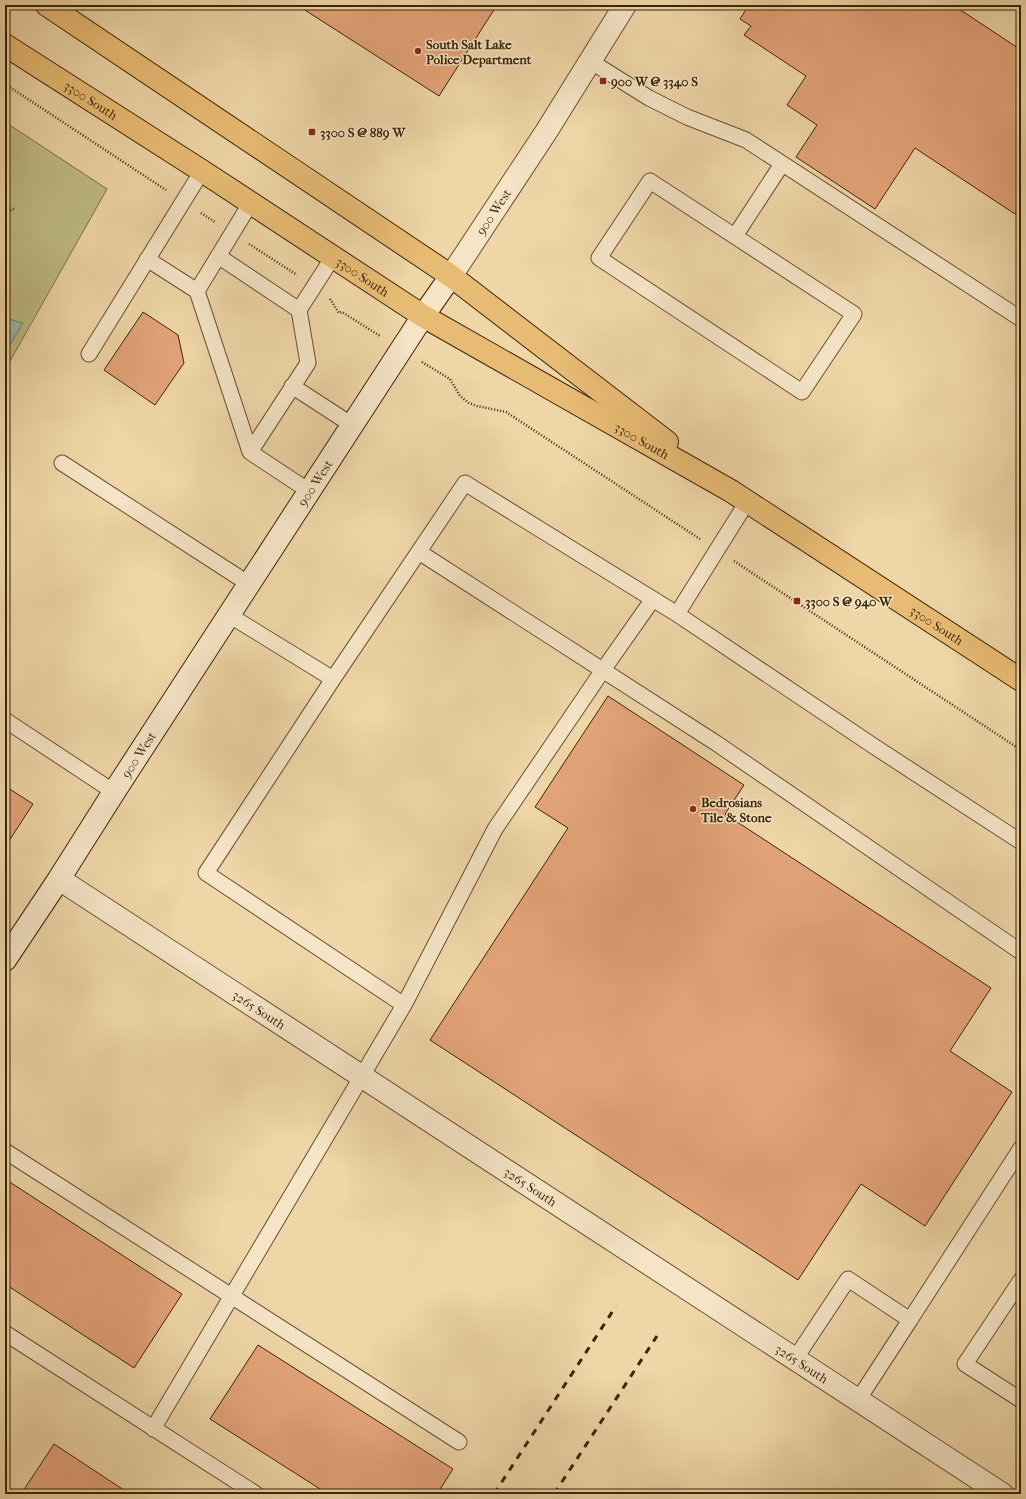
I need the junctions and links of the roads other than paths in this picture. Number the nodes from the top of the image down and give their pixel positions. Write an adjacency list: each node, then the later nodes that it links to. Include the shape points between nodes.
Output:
1 (48, 5): 12 (main road, 3300 South)
2 (625, 5): 4 (street, 900 West)
3 (5, 46): 6 (main road, 3300 South)
4 (590, 61): 5 (lane, via 650,98 688,117 746,140); 12 (street, 900 West)
5 (782, 164): 8 (lane); 16 (lane)
6 (202, 171): 7 (main road, 3300 South); 11 (lane)
7 (250, 204): 9 (lane); 10 (main road, 3300 South)
8 (735, 236): 8 (lane, via 650,180 599,258 802,392 854,314)
9 (218, 256): 13 (lane); 14 (lane)
10 (332, 257): 14 (lane); 15 (main road, 3300 South)
11 (147, 259): 13 (lane); 17 (lane)
12 (451, 276): 15 (street, 900 West); 23 (main road, 3300 South)
13 (197, 291): 20 (lane)
14 (299, 310): 18 (lane, via 308,363)
15 (423, 316): 19 (street, 900 West); 23 (main road, 3300 South)
16 (1021, 319)
17 (89, 354)
18 (292, 386): 19 (lane); 20 (lane)
19 (352, 425): 22 (street, 900 West)
20 (250, 452): 22 (lane)
21 (62, 463): 25 (lane)
22 (309, 491): 25 (street, 900 West)
23 (739, 497): 27 (lane); 31 (main road, 3300 South)
24 (419, 552): 26 (lane, via 465,483); 29 (lane); 30 (lane)
25 (249, 584): 28 (street, 900 West)
26 (653, 599): 27 (lane); 29 (lane)
27 (677, 614): 34 (lane)
28 (229, 615): 30 (lane); 33 (street, 900 West)
29 (603, 670): 36 (lane, via 716,743); 38 (lane, via 495,829)
30 (333, 679): 38 (lane, via 206,873)
31 (1021, 680)
32 (5, 720): 33 (lane)
33 (114, 792): 35 (street, 900 West)
34 (1021, 842)
35 (59, 879): 37 (street, 900 West); 39 (street, 3265 South)
36 (1021, 952)
37 (5, 960)
38 (404, 1005): 39 (lane)
39 (362, 1076): 43 (lane); 46 (street, 3265 South)
40 (1021, 1148): 44 (lane)
41 (5, 1151): 43 (lane)
42 (1021, 1280): 48 (lane, via 966,1364)
43 (231, 1297): 49 (lane); 50 (lane)
44 (910, 1320): 46 (lane, via 848,1279); 47 (lane)
45 (5, 1333): 49 (lane)
46 (795, 1359): 47 (street, 3265 South)
47 (858, 1400): 52 (street, 3265 South)
48 (1021, 1400)
49 (153, 1429): 51 (lane)
50 (459, 1442)
51 (256, 1494)
52 (1002, 1494)

